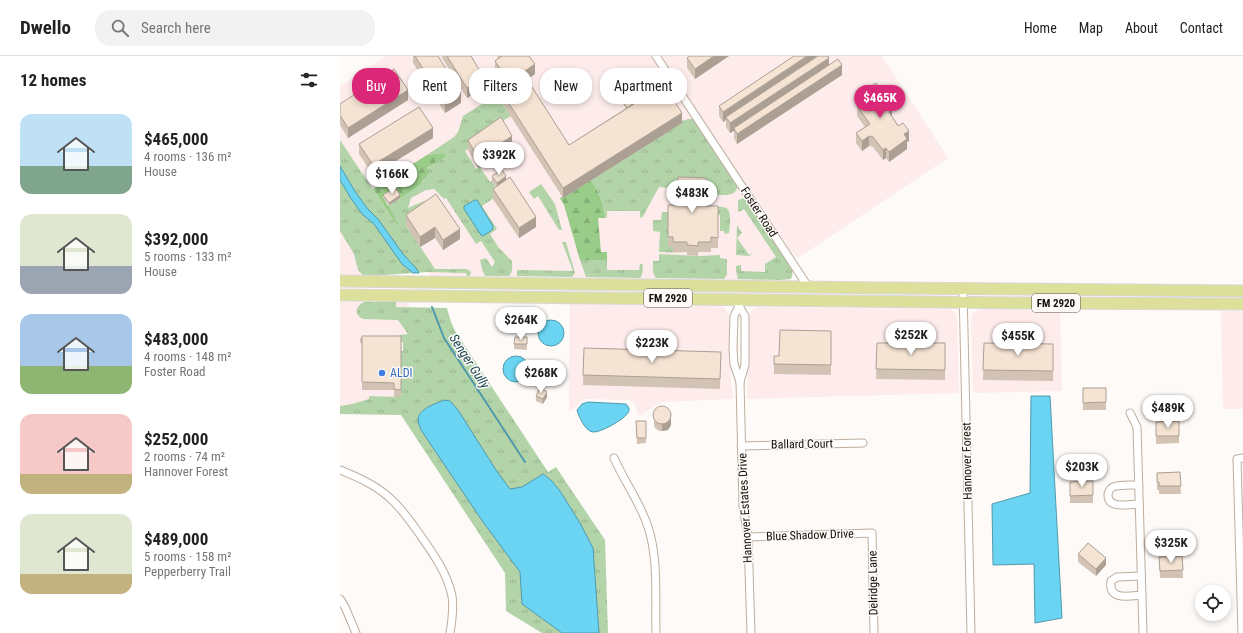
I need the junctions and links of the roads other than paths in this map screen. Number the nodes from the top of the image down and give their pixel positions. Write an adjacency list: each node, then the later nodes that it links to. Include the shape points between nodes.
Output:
1 (656, 56): 3 (street, Foster Road)
2 (340, 282): 3 (main road, FM 2920 / FM 2920)
3 (809, 288): 4 (main road, FM 2920 / FM 2920)
4 (963, 289): 5 (main road, FM 2920 / FM 2920); 7 (street, Hannover Forest)
5 (1243, 291)
6 (340, 295): 8 (main road, FM 2920 / FM 2920)
7 (964, 302): 8 (main road, FM 2920 / FM 2920); 9 (main road, FM 2920 / FM 2920); 30 (street, Hannover Forest)
8 (738, 303): 10 (street, Hannover Estates Drive, via 734,316 733,348 734,364); 10 (street, Hannover Estates Drive, via 745,316 745,365)
9 (1243, 304)
10 (740, 382): 13 (street, Hannover Estates Drive)
11 (1130, 413): 17 (street, via 1137,427)
12 (863, 443): 13 (street, Ballard Court)
13 (741, 446): 20 (street, Hannover Estates Drive, via 743,506)
14 (614, 458): 27 (street, via 639,504 650,534 655,561)
15 (1243, 458): 22 (street, via 1237,459)
16 (340, 470): 26 (street, via 376,487 395,502 431,550 447,578 452,598 453,619)
17 (1139, 485): 18 (street); 18 (street, via 1115,486 1109,490 1108,495 1112,504)
18 (1139, 504): 21 (street)
19 (872, 533): 20 (street, Blue Shadow Drive); 29 (street, Delridge Lane)
20 (748, 537): 28 (street, Hannover Estates Drive)
21 (1141, 576): 23 (street); 23 (street, via 1117,577 1110,586 1112,592 1120,596)
22 (1242, 581): 32 (street)
23 (1142, 595): 31 (street)
24 (340, 599): 25 (street)
25 (356, 633)
26 (450, 633)
27 (656, 633)
28 (750, 633)
29 (874, 633)
30 (971, 633)
31 (1143, 633)
32 (1242, 633)

